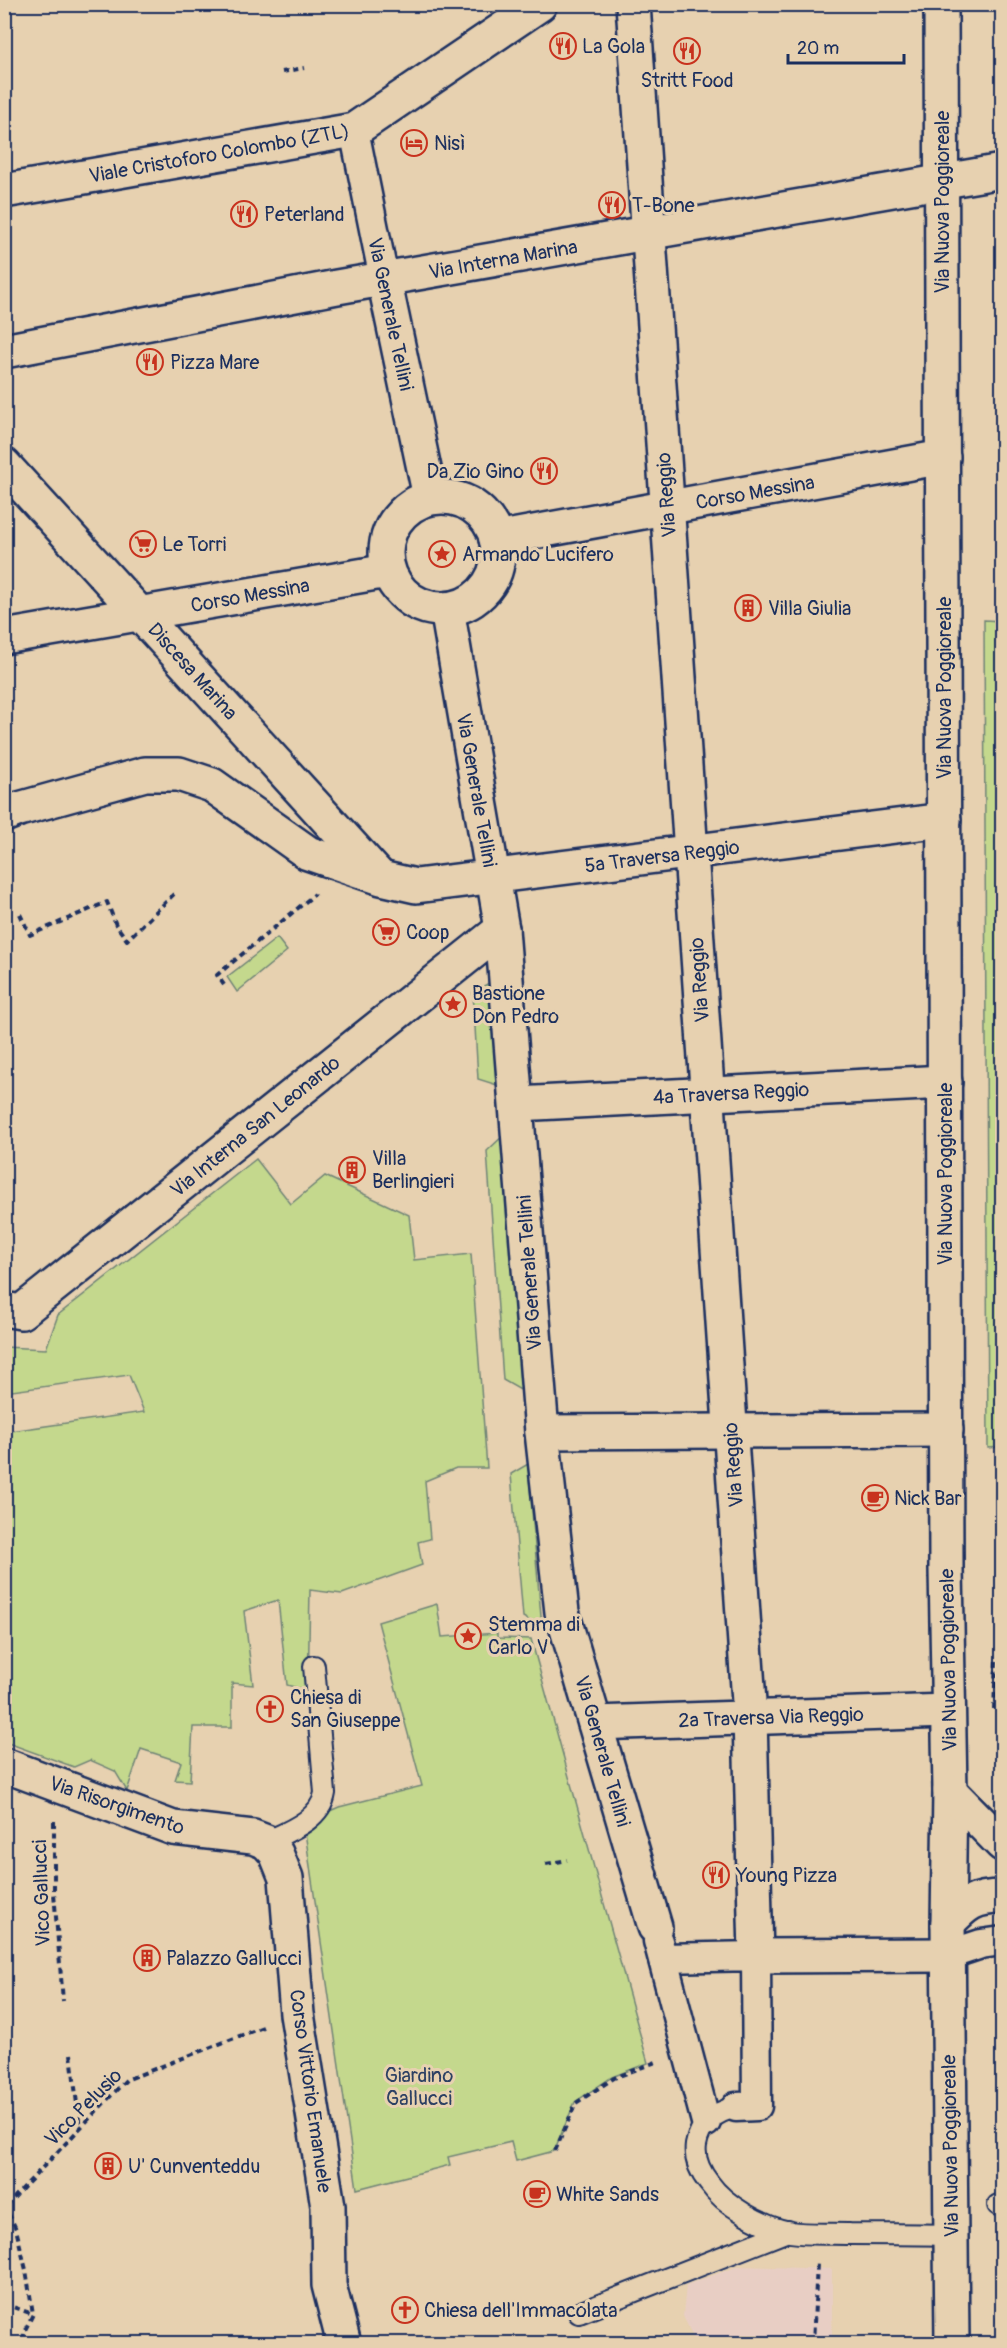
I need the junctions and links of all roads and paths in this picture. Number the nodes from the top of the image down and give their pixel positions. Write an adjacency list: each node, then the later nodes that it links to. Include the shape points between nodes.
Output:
1 (540, 4): 6 (street, Viale Cristoforo Colombo (ZTL))
2 (633, 4): 10 (street, Via Reggio)
3 (942, 4): 8 (street, Via Nuova Poggioreale)
4 (303, 69): 5 (path)
5 (282, 72)
6 (354, 130): 9 (street, Viale Cristoforo Colombo (ZTL)); 11 (street, Via Generale Tellini)
7 (1002, 171): 8 (street, Via Interna Marina)
8 (942, 181): 10 (street, Via Interna Marina); 13 (street, Via Nuova Poggioreale)
9 (4, 191)
10 (648, 233): 11 (street, Via Interna Marina); 16 (street, Via Reggio)
11 (384, 279): 12 (street, Via Interna Marina); 15 (street, Via Generale Tellini)
12 (4, 351)
13 (943, 457): 16 (street, Corso Messina); 23 (street, Via Nuova Poggioreale)
14 (4, 465): 20 (street, Discesa Marina)
15 (430, 497): 17 (street, via 462,500 479,511); 18 (street, via 407,508 392,526 386,543)
16 (667, 508): 17 (street, Corso Messina); 24 (street, Via Reggio)
17 (496, 539): 19 (street, via 498,551 492,579 477,598)
18 (388, 571): 19 (street, via 412,601); 20 (street, Corso Messina)
19 (447, 609): 25 (street, Via Generale Tellini)
20 (141, 614): 21 (street, Corso Messina); 26 (street, Discesa Marina)
21 (4, 637)
22 (4, 815): 26 (street, 5a Traversa Reggio, via 145,774 179,774 212,785 308,853)
23 (944, 820): 24 (street, 5a Traversa Reggio); 32 (street, Via Nuova Poggioreale)
24 (690, 852): 25 (street, 5a Traversa Reggio); 33 (street, Via Reggio)
25 (493, 877): 26 (street, 5a Traversa Reggio, via 416,886); 30 (street, Via Generale Tellini)
26 (381, 878)
27 (177, 891): 29 (path, via 127,940 107,902 30,935)
28 (310, 898): 31 (path, via 217,975)
29 (20, 914)
30 (502, 929): 34 (street, Via Generale Tellini); 35 (street, Via Interna San Leonardo, via 21,1312)
31 (224, 985)
32 (945, 1082): 33 (street, 4a Traversa Reggio); 36 (street, Via Nuova Poggioreale)
33 (707, 1094): 34 (street, 4a Traversa Reggio); 37 (street, Via Reggio)
34 (517, 1104): 38 (street, Via Generale Tellini)
35 (4, 1309)
36 (946, 1430): 37 (street); 42 (street, Via Nuova Poggioreale)
37 (730, 1431): 38 (street); 43 (street, Via Reggio)
38 (542, 1432): 44 (street, Via Generale Tellini, via 562,1612)
39 (1002, 1661): 41 (path, via 996,1661)
40 (314, 1666): 48 (lane, via 324,1802 301,1825)
41 (994, 1709)
42 (947, 1712): 43 (street, 2a Traversa Via Reggio); 47 (street, Via Nuova Poggioreale)
43 (750, 1717): 44 (street, 2a Traversa Via Reggio); 56 (street, Via Reggio)
44 (595, 1723): 55 (street, Via Generale Tellini)
45 (4, 1765): 46 (street, Via Risorgimento)
46 (57, 1785): 48 (street, Via Risorgimento, via 172,1828); 57 (path, Vico Gallucci, via 54,1893)
47 (950, 1791): 49 (street); 53 (street, Via Nuova Poggioreale)
48 (266, 1842): 58 (street, Corso Vittorio Emanuele, via 286,1878)
49 (1002, 1844)
50 (567, 1860): 51 (path)
51 (546, 1864)
52 (1002, 1897): 53 (street, via 968,1903)
53 (948, 1939): 54 (street, via 981,1944); 56 (street); 69 (street, Via Nuova Poggioreale)
54 (1002, 1941)
55 (659, 1943): 56 (street); 62 (street)
56 (756, 1956): 61 (street, via 757,2106)
57 (63, 2001)
58 (297, 2014): 63 (path, Vico Pelusio, via 126,2080); 74 (street, Corso Vittorio Emanuele, via 328,2206 329,2285)
59 (71, 2054): 63 (path)
60 (648, 2065): 64 (path, via 614,2078 576,2103)
61 (736, 2107): 62 (lane)
62 (706, 2122): 67 (lane, via 695,2149 702,2173 711,2186 742,2213)
63 (80, 2129): 65 (path, Vico Pelusio)
64 (555, 2151)
65 (5, 2205): 72 (path, via 23,2260)
66 (1000, 2205): 77 (path)
67 (788, 2231): 68 (lane); 71 (lane)
68 (817, 2233): 69 (lane); 75 (path)
69 (951, 2235): 76 (street, Via Nuova Poggioreale)
70 (4, 2304): 72 (path)
71 (579, 2313)
72 (33, 2314): 73 (path, via 24,2332)
73 (24, 2343)
74 (344, 2343)
75 (813, 2343)
76 (952, 2343)
77 (998, 2343)

